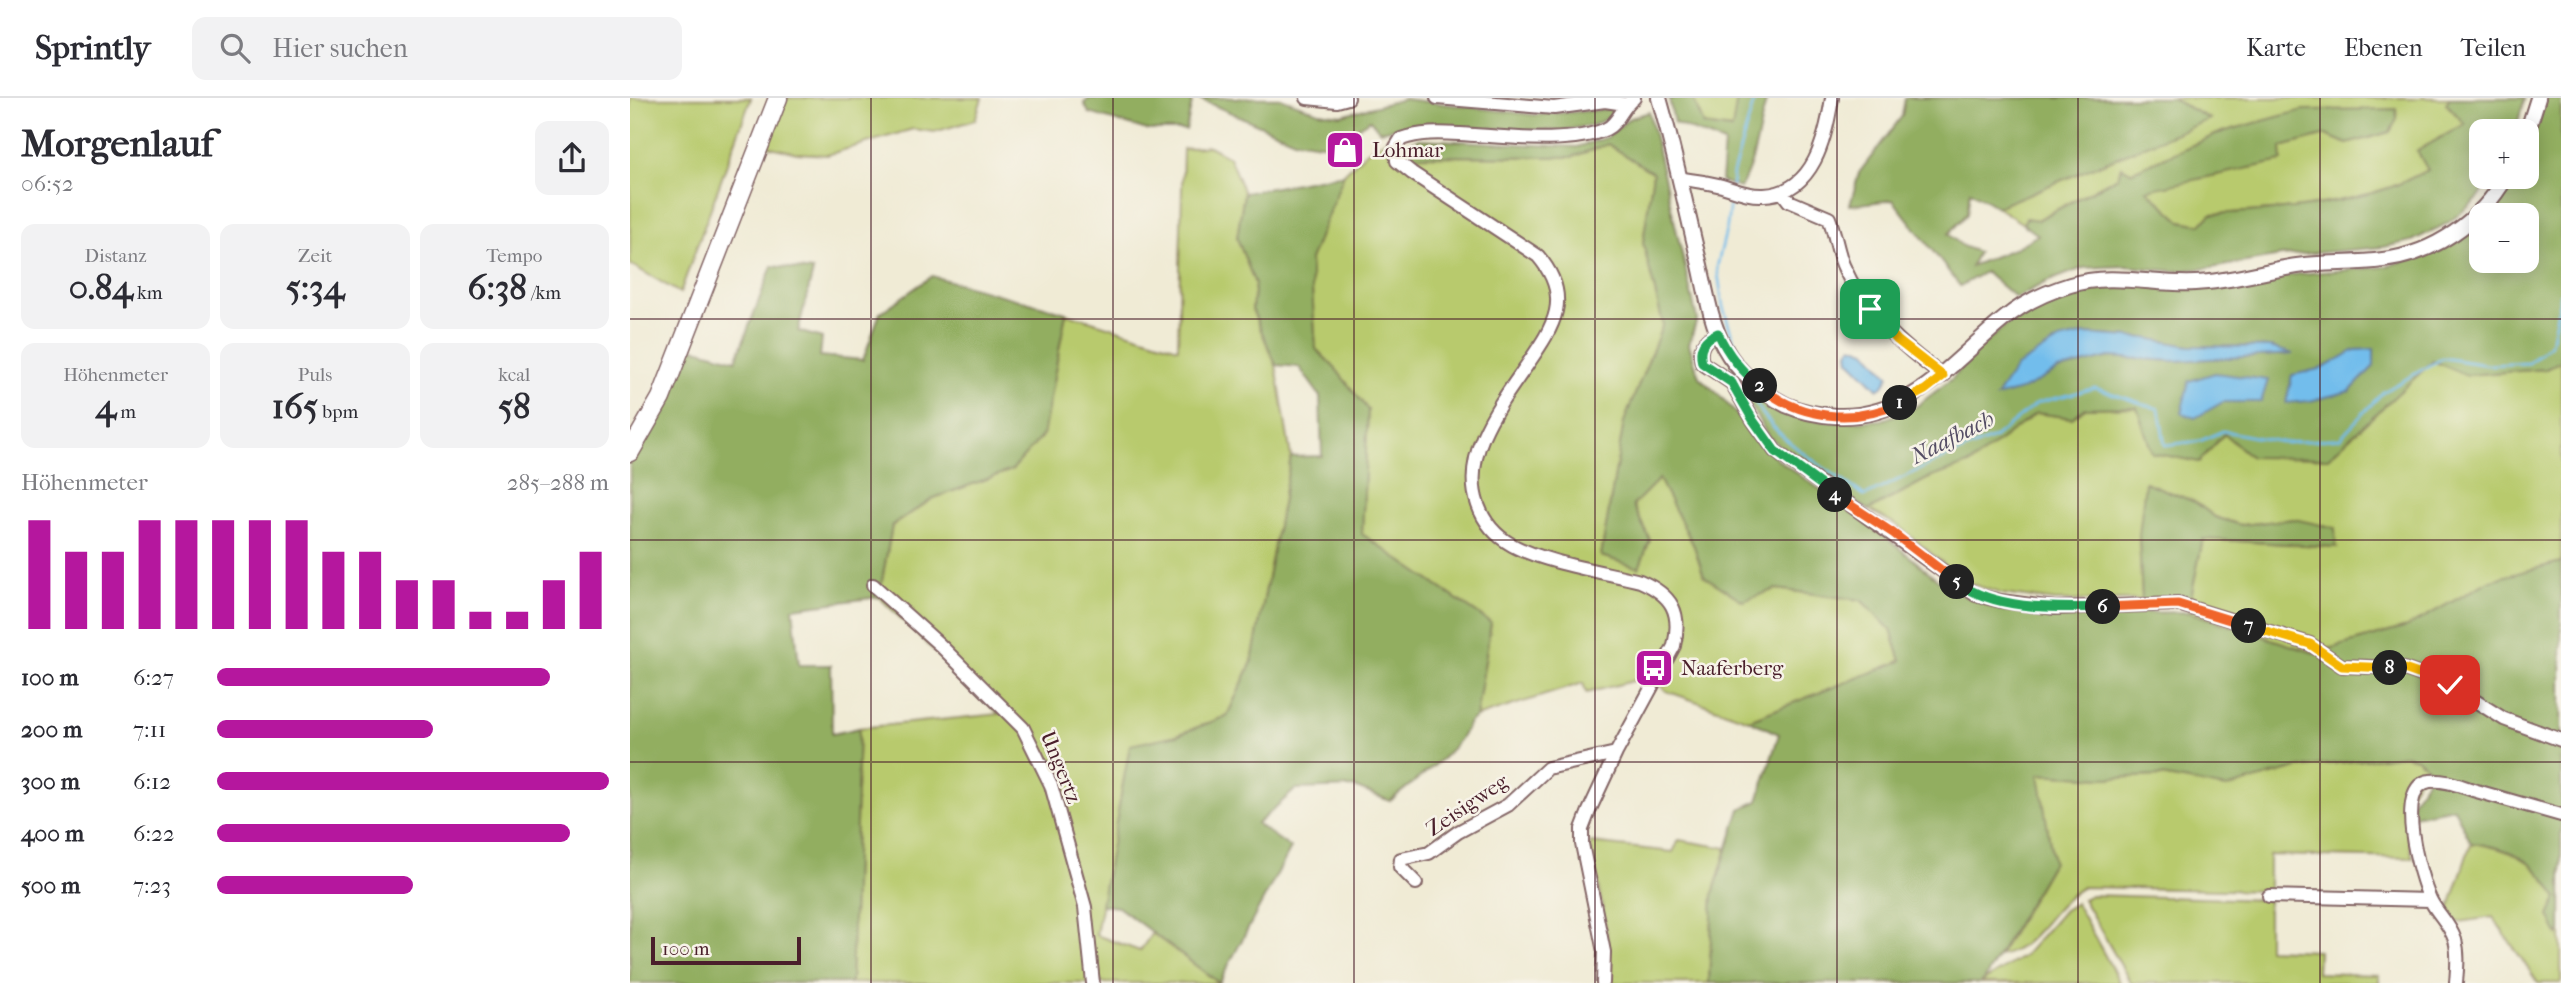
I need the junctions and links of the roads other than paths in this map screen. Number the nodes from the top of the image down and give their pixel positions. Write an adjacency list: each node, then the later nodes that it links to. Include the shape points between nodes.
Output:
1 (778, 98): 15 (main road, via 661,398)
2 (1307, 98): 3 (street)
3 (1348, 98)
4 (1437, 98): 8 (street, via 1554,108)
5 (1659, 98): 10 (street)
6 (1832, 98): 12 (street, via 1817,159)
7 (2538, 98): 9 (street)
8 (1629, 101): 18 (street, via 1609,129 1590,134 1558,138 1428,132 1401,139 1396,147 1397,160 1412,173 1538,256 1549,268 1557,291 1553,325 1476,454 1473,484 1487,523 1514,546 1655,587 1675,609 1678,630 1674,646)
9 (2531, 119)
10 (1679, 178): 12 (street, via 1744,193); 13 (street)
11 (2499, 189): 14 (street, via 2469,223 2442,240 2385,260 2297,265 2193,284 2090,280 2049,292 2020,307)
12 (1782, 192): 14 (street, via 1789,201 1829,218 1859,295 1897,340)
13 (1718, 333): 14 (street, via 1739,369 1769,394 1797,409 1825,415 1885,410); 17 (street, via 1702,344 1702,363 1732,383 1775,451 1976,595 2055,608 2178,604 2310,644 2342,666 2401,668 2450,685 2504,719)
14 (1943, 376)
15 (630, 452)
16 (873, 585): 23 (street, Ungertz, via 1024,727 1051,785 1085,907)
17 (2561, 740)
18 (1616, 753): 20 (street, Zeisigweg, via 1548,768 1508,805 1429,853 1401,859 1400,867); 24 (street, via 1582,829 1604,952)
19 (2561, 815): 22 (street, via 2452,784 2426,782 2411,801 2413,833)
20 (1416, 883)
21 (2269, 895): 22 (street)
22 (2430, 900): 25 (street, via 2456,943)
23 (1093, 983)
24 (1603, 983)
25 (2456, 983)

